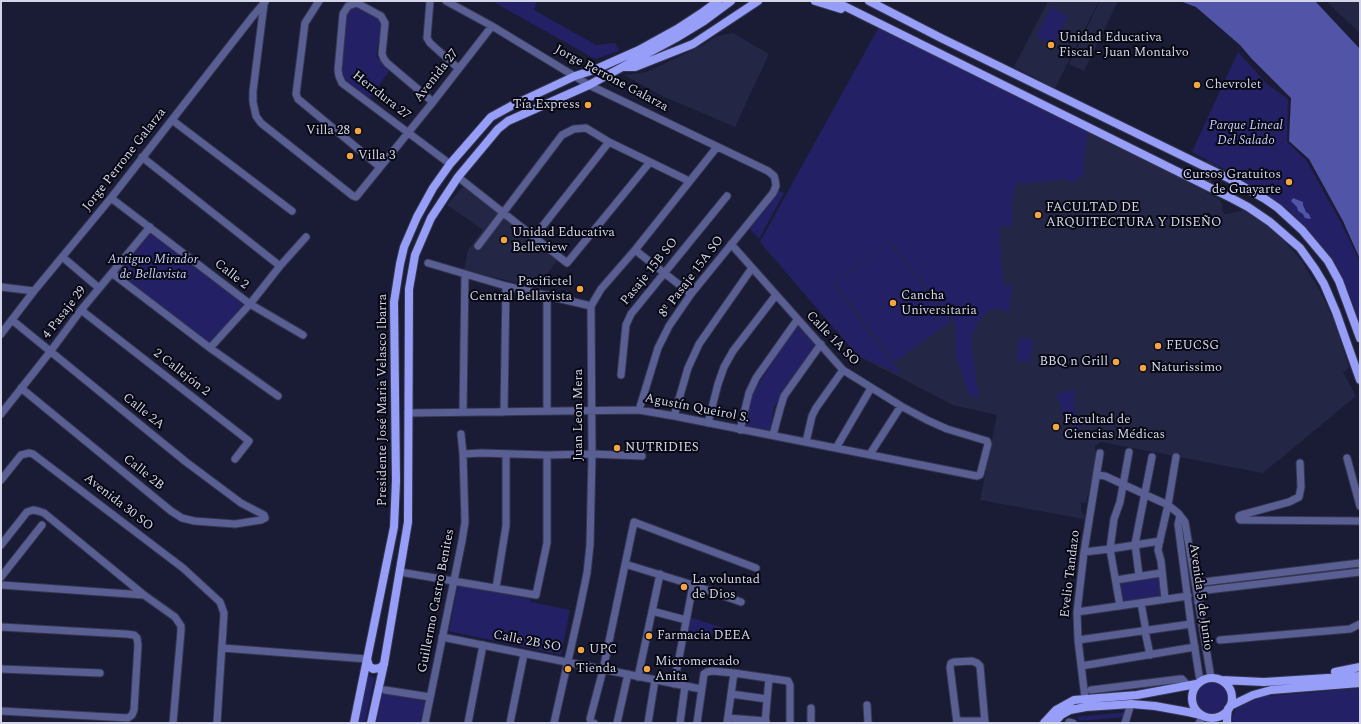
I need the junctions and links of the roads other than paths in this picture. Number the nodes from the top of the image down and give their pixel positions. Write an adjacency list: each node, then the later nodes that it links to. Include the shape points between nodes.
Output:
1 (319, 1): 25 (street, via 305,22 296,94 298,99)
2 (430, 1): 13 (street, via 427,38)
3 (446, 1): 12 (street, Jorge Perrone Galarza)
4 (718, 1): 15 (main road, Presidente José Maria Velasco Ibarra, via 639,50)
5 (731, 1): 14 (main road, Presidente José Maria Velasco Ibarra, via 676,38)
6 (758, 1): 14 (main road, via 693,44 635,67)
7 (815, 1): 11 (main road)
8 (834, 1): 11 (main road)
9 (869, 1): 60 (main road, via 1230,179 1265,199 1302,230 1328,261 1339,281)
10 (265, 2): 18 (street, Jorge Perrone Galarza); 25 (street, Avenida 27, via 253,91 256,116 267,128 353,196 356,197)
11 (860, 14): 66 (main road, via 1233,198 1270,222 1300,248 1318,274)
12 (492, 26): 13 (street, Avenida 27); 15 (street, Jorge Perrone Galarza)
13 (458, 68): 17 (street, Avenida 27)
14 (621, 68): 16 (main road, Presidente José Maria Velasco Ibarra)
15 (575, 76): 16 (street, Jorge Perrone Galarza); 24 (main road, Presidente José Maria Velasco Ibarra, via 491,117)
16 (590, 85): 21 (street, Jorge Perrone Galarza); 27 (main road, Presidente José Maria Velasco Ibarra, via 508,121 498,129)
17 (433, 102): 19 (street, Avenida 27); 19 (street, Herrdura 27, via 384,59 382,54 385,23 381,16 357,4 348,6 343,14 338,70 342,83)
18 (172, 120): 22 (street, Jorge Perrone Galarza); 31 (street)
19 (408, 132): 24 (street, Herrdura 27); 25 (street, Avenida 27)
20 (609, 142): 23 (street); 32 (street, via 586,128 574,129 562,135); 34 (street)
21 (717, 147): 26 (street, Jorge Perrone Galarza); 28 (street)
22 (142, 157): 30 (street, Jorge Perrone Galarza); 41 (street)
23 (650, 162): 28 (street); 34 (street, via 567,263)
24 (450, 164): 102 (main road, Presidente José Maria Velasco Ibarra, via 416,217 404,247 395,289)
25 (380, 167)
26 (768, 171): 36 (street, 8º Pasaje 15A SO, via 776,179 775,189)
27 (458, 178): 32 (street); 76 (main road, Presidente José Maria Velasco Ibarra, via 431,218 413,264 408,301)
28 (689, 181): 38 (street)
29 (727, 196): 43 (street, Pasaje 15B SO)
30 (111, 198): 33 (street, Calle 2); 49 (street, Jorge Perrone Galarza)
31 (292, 212)
32 (502, 212): 34 (street); 37 (street)
33 (150, 227): 44 (street, 4 Pasaje 29); 53 (street, Calle 2)
34 (534, 237)
35 (306, 238): 41 (street)
36 (731, 244): 42 (street, Calle 1A SO); 50 (street, 8º Pasaje 15A SO)
37 (478, 246)
38 (635, 250): 43 (street); 54 (street, via 601,289)
39 (66, 260): 48 (street)
40 (428, 263): 45 (street)
41 (280, 266): 53 (street)
42 (752, 268): 52 (street, Calle 1A SO); 78 (street, via 699,344 688,368)
43 (665, 272): 50 (street); 65 (street, Pasaje 15B SO, via 631,314 626,325)
44 (112, 274): 48 (street, 4 Pasaje 29); 62 (street)
45 (465, 274): 46 (street); 74 (street)
46 (506, 286): 51 (street); 75 (street)
47 (1, 287): 49 (street)
48 (99, 288): 55 (street, 4 Pasaje 29)
49 (34, 291): 56 (street, Jorge Perrone Galarza)
50 (690, 294): 71 (street, 8º Pasaje 15A SO, via 658,348)
51 (547, 295): 54 (street); 72 (street)
52 (776, 295): 57 (street, Calle 1A SO); 79 (street, via 724,367)
53 (250, 304): 59 (street, Calle 2); 62 (street)
54 (591, 306): 73 (street, Juan Leon Mera)
55 (81, 310): 63 (street, 4 Pasaje 29); 96 (street, 2 Callejón 2, via 249,441)
56 (12, 320): 58 (street, Jorge Perrone Galarza); 63 (street, Calle 2A)
57 (797, 320): 61 (street, Calle 1A SO); 80 (street, via 756,378 749,393)
58 (1, 334)
59 (303, 335)
60 (1360, 338)
61 (821, 344): 64 (street, Calle 1A SO); 82 (street, via 784,396)
62 (210, 348): 69 (street)
63 (50, 352): 67 (street, 4 Pasaje 29); 107 (street, Calle 2A, via 207,478)
64 (843, 370): 68 (street, Calle 1A SO); 83 (street, via 816,408)
65 (621, 375)
66 (1360, 380)
67 (21, 388): 77 (street, 4 Pasaje 29); 107 (street, Calle 2B, via 182,518 194,522 239,524 263,520)
68 (871, 388): 70 (street, Calle 1A SO); 84 (street)
69 (278, 396)
70 (901, 406): 90 (street); 99 (street, Calle 1A SO, via 947,428 987,441 982,471)
71 (639, 410): 73 (street, Agustín Queirol S.); 78 (street, Agustín Queirol S.)
72 (547, 411): 73 (street, Agustín Queirol S.); 75 (street, Agustín Queirol S.)
73 (591, 411): 89 (street, Juan Leon Mera)
74 (463, 412): 75 (street, Agustín Queirol S.); 76 (street, Agustín Queirol S.)
75 (504, 412)
76 (408, 413): 101 (main road, Presidente José Maria Velasco Ibarra)
77 (1, 414)
78 (674, 416): 79 (street, Agustín Queirol S.)
79 (708, 423): 80 (street, Agustín Queirol S.)
80 (740, 430): 82 (street, Agustín Queirol S.)
81 (461, 434): 87 (street, Guillermo Castro Benites)
82 (773, 435): 83 (street, Agustín Queirol S.)
83 (806, 442): 84 (street, Agustín Queirol S.)
84 (836, 448): 90 (street, Agustín Queirol S.)
85 (1129, 452): 103 (street)
86 (1100, 453): 98 (street, Evelio Tandazo)
87 (463, 454): 88 (street); 126 (street, Guillermo Castro Benites, via 465,522)
88 (506, 454): 91 (street); 130 (street, via 506,526)
89 (592, 454): 91 (street); 92 (street); 154 (street, Juan Leon Mera, via 587,573)
90 (870, 454): 99 (street, Agustín Queirol S.)
91 (547, 455): 130 (street, via 547,543 536,595)
92 (642, 456)
93 (1152, 457): 104 (street)
94 (1176, 457): 105 (street)
95 (1347, 458): 106 (street)
96 (235, 459)
97 (1300, 463): 109 (street, via 1299,497 1241,515 1239,518)
98 (1096, 475): 103 (street, Avenida 5 de Junio); 115 (street, Evelio Tandazo)
99 (977, 476)
100 (1, 480): 149 (street, Avenida 30 SO, via 21,455 33,454 183,568 220,602 224,612)
101 (409, 480): 102 (main road, via 400,476); 119 (main road, Presidente José Maria Velasco Ibarra, via 408,522)
102 (396, 481): 153 (main road, Presidente José Maria Velasco Ibarra, via 394,527)
103 (1123, 484): 104 (street, Avenida 5 de Junio); 114 (street)
104 (1145, 494): 105 (street, Avenida 5 de Junio); 112 (street)
105 (1168, 505): 108 (street, Avenida 5 de Junio); 111 (street)
106 (1360, 506)
107 (264, 515)
108 (1180, 516): 127 (street, Avenida 5 de Junio, via 1185,522); 132 (street, Avenida 5 de Junio, via 1178,524)
109 (1360, 521)
110 (42, 525): 124 (street)
111 (1160, 541): 112 (street); 121 (street, via 1158,550)
112 (1135, 544): 114 (street); 123 (street)
113 (1, 545): 131 (street, via 27,512 33,510 44,513)
114 (1110, 549): 115 (street); 125 (street)
115 (1084, 552): 139 (street, Evelio Tandazo)
116 (1360, 563): 127 (street)
117 (625, 564): 118 (street, via 634,522); 122 (street); 159 (street)
118 (756, 568)
119 (400, 572): 126 (street); 155 (main road, Presidente José Maria Velasco Ibarra)
120 (1360, 572): 136 (street, via 1207,590)
121 (1161, 573): 123 (street); 133 (street)
122 (660, 574): 129 (street); 138 (street)
123 (1139, 575): 125 (street)
124 (1, 577): 128 (street)
125 (1116, 580): 137 (street)
126 (454, 581): 130 (street); 145 (street, Guillermo Castro Benites)
127 (1195, 582): 136 (street, Avenida 5 de Junio)
128 (2, 585): 131 (street)
129 (693, 585): 134 (street); 140 (street)
130 (496, 588)
131 (144, 595): 195 (street, via 175,617 181,626)
132 (1188, 596): 133 (street); 141 (street, Avenida 5 de Junio)
133 (1165, 599): 135 (street)
134 (741, 602)
135 (1141, 602): 137 (street); 144 (street)
136 (1198, 602): 166 (street, Avenida 5 de Junio)
137 (1120, 606): 139 (street)
138 (652, 611): 140 (street); 164 (street)
139 (1077, 612): 146 (street, Evelio Tandazo)
140 (686, 620): 173 (street)
141 (1191, 624): 144 (street); 150 (street, Avenida 5 de Junio)
142 (1360, 624): 147 (street, via 1350,629)
143 (1, 627): 189 (street, via 126,634 134,635 138,641 134,710 131,717)
144 (1146, 631): 146 (street); 152 (street)
145 (442, 637): 148 (street, Calle 2B SO); 182 (street, Guillermo Castro Benites)
146 (1078, 640): 156 (street, Evelio Tandazo)
147 (1220, 640)
148 (483, 645): 151 (street, Calle 2B SO); 200 (street)
149 (222, 648): 153 (street); 196 (street)
150 (1195, 648): 152 (street); 174 (street, Avenida 5 de Junio)
151 (524, 654): 154 (street, Calle 2B SO); 201 (street)
152 (1150, 655): 156 (street)
153 (367, 659): 155 (main road, via 373,669 378,669); 167 (main road, Presidente José Maria Velasco Ibarra)
154 (568, 662): 159 (street, Calle 2B SO); 202 (street, Juan Leon Mera)
155 (384, 664): 171 (main road, Presidente José Maria Velasco Ibarra)
156 (1081, 666): 183 (street, Evelio Tandazo)
157 (1360, 667): 170 (main road)
158 (1, 669): 160 (street)
159 (603, 670): 162 (street, Calle 2B SO); 203 (street, via 590,719)
160 (100, 673)
161 (734, 673): 165 (street); 177 (street, via 707,672 704,674); 181 (street)
162 (628, 674): 164 (street, Calle 2B SO); 204 (street)
163 (1360, 676): 170 (main road)
164 (638, 677): 168 (street, Calle 2B SO)
165 (769, 678): 184 (street); 208 (street, via 788,681 790,685)
166 (1211, 678): 169 (main road); 174 (main road)
167 (363, 679): 171 (main road, via 368,674 373,674); 197 (main road, Presidente José Maria Velasco Ibarra)
168 (656, 680): 173 (street, Calle 2B SO); 205 (street)
169 (1221, 680): 170 (main road); 188 (main road, via 1230,688 1232,700)
170 (1277, 681)
171 (380, 682): 198 (main road, Presidente José Maria Velasco Ibarra)
172 (1151, 683): 174 (street, via 1182,679); 179 (street); 180 (street)
173 (674, 684): 176 (street, Calle 2B SO)
174 (1195, 684): 180 (main road); 190 (main road, via 1191,701)
175 (1360, 684): 188 (main road, via 1271,690 1253,695)
176 (685, 686): 177 (street, Calle 2B SO); 206 (street)
177 (701, 689): 207 (street)
178 (385, 690): 182 (street)
179 (1091, 690)
180 (1152, 692): 183 (main road)
181 (731, 694): 184 (street); 191 (street)
182 (430, 698): 199 (street, Guillermo Castro Benites)
183 (1085, 698): 211 (main road, via 1064,705)
184 (767, 699): 192 (street)
185 (1131, 704): 190 (main road, via 1162,707); 212 (main road, via 1070,710); 213 (street)
186 (867, 705): 210 (street)
187 (811, 708): 209 (street)
188 (1229, 708): 190 (main road, via 1219,717); 214 (main road)
189 (1, 711)
190 (1204, 719)
191 (728, 720): 192 (street)
192 (766, 722)
193 (958, 722): 194 (street); 194 (street, via 950,667 954,662 972,661 980,666)
194 (985, 722)
195 (173, 723)
196 (217, 723)
197 (354, 723)
198 (372, 723)
199 (425, 723)
200 (468, 723)
201 (510, 723)
202 (554, 723)
203 (594, 723)
204 (617, 723)
205 (648, 723)
206 (680, 723)
207 (697, 723)
208 (790, 723)
209 (811, 723)
210 (868, 723)
211 (1044, 723)
212 (1054, 723)
213 (1125, 723)
214 (1227, 723)

